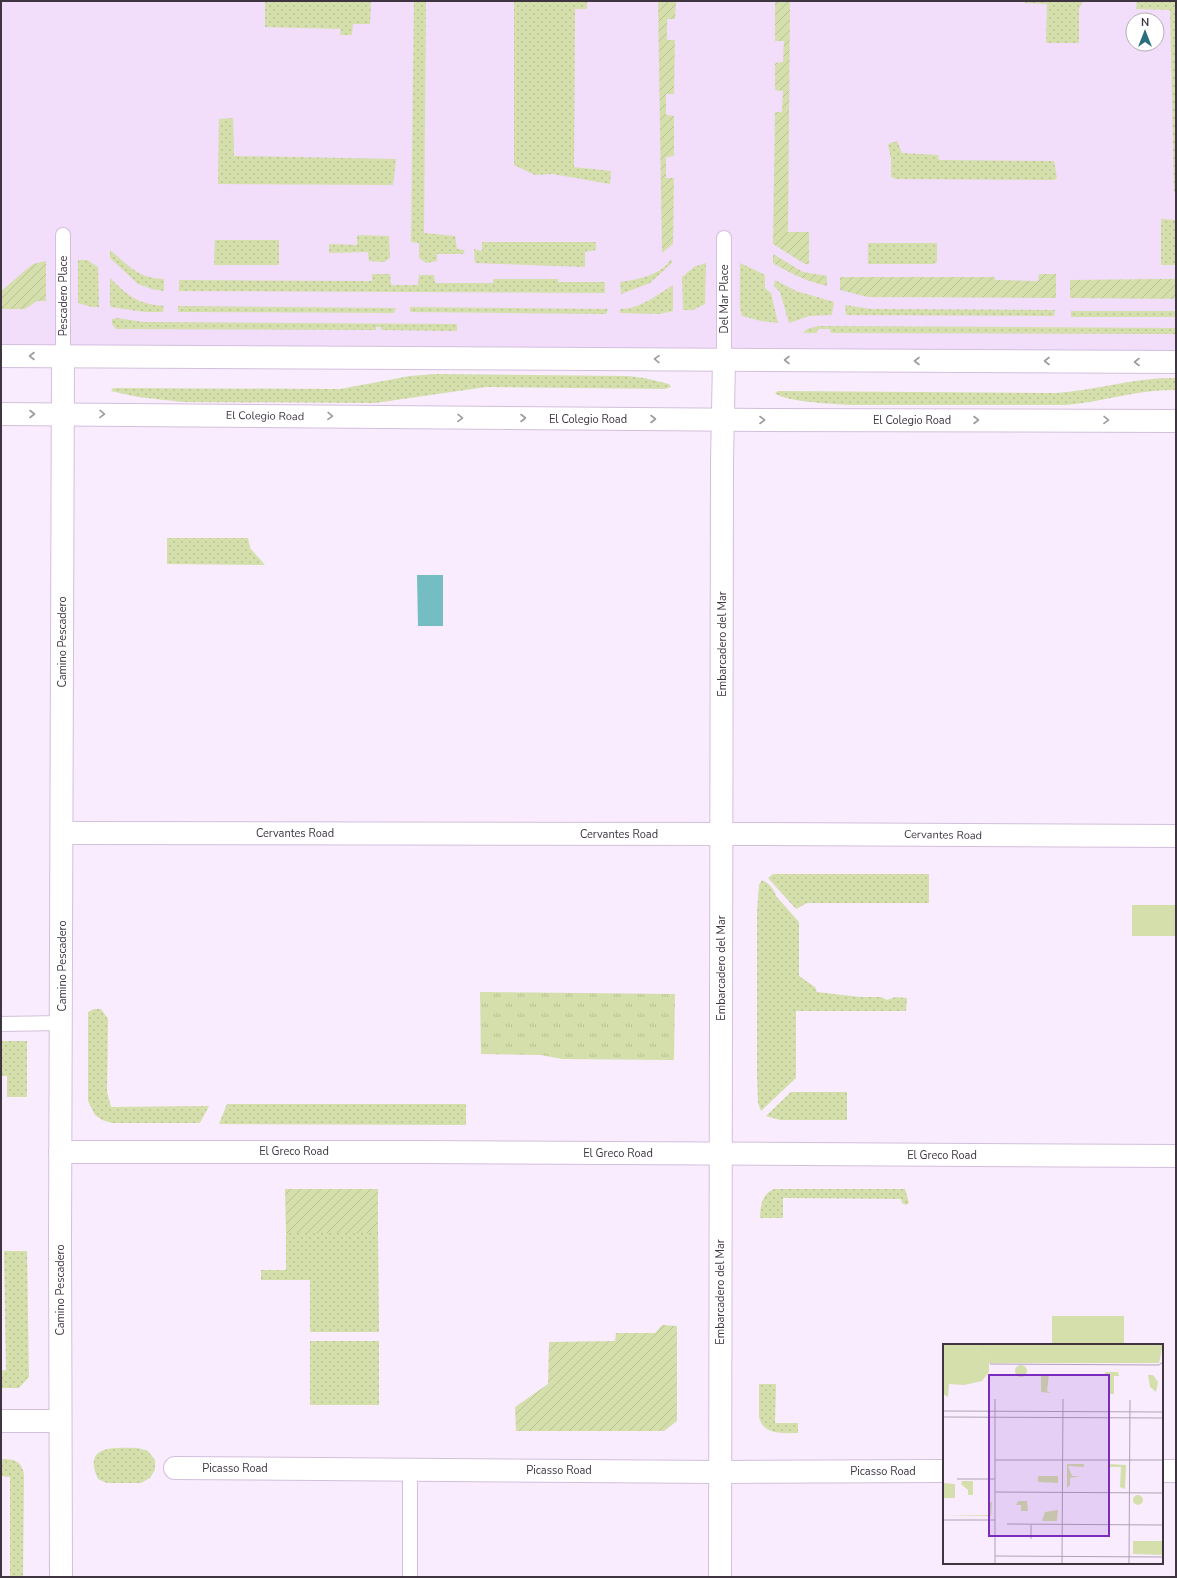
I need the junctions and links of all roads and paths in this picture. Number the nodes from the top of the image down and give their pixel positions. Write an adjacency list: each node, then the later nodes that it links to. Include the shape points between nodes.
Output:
1 (63, 235): 4 (lane, Pescadero Place)
2 (724, 238): 5 (lane, Del Mar Place)
3 (1, 356): 4 (street, one-way to 3)
4 (63, 356): 5 (street, one-way to 4); 8 (street, Camino Pescadero)
5 (724, 360): 6 (street, one-way to 5); 9 (street, Embarcadero del Mar)
6 (1176, 362)
7 (1, 414): 8 (street, El Colegio Road, one-way to 8)
8 (63, 414): 9 (street, El Colegio Road, one-way to 9); 11 (street, Camino Pescadero)
9 (723, 420): 10 (street, El Colegio Road, one-way to 10); 12 (street, Embarcadero del Mar)
10 (1176, 421)
11 (62, 833): 12 (street, Cervantes Road); 15 (street, Camino Pescadero)
12 (722, 834): 13 (street, Cervantes Road); 17 (street, Embarcadero del Mar)
13 (1176, 836)
14 (1, 1024): 15 (lane)
15 (62, 1024): 16 (street, Camino Pescadero)
16 (60, 1152): 17 (street, El Greco Road); 20 (street, Camino Pescadero)
17 (721, 1154): 18 (street, El Greco Road); 26 (street, Embarcadero del Mar)
18 (1176, 1156)
19 (1, 1421): 20 (street)
20 (60, 1421): 27 (street, Camino Pescadero)
21 (175, 1468): 22 (street, Picasso Road)
22 (410, 1469): 26 (street, Picasso Road); 28 (lane)
23 (943, 1471): 26 (street, Picasso Road)
24 (1163, 1471): 25 (street)
25 (1176, 1471)
26 (720, 1472): 29 (street, Embarcadero del Mar)
27 (61, 1577)
28 (410, 1577)
29 (720, 1577)

